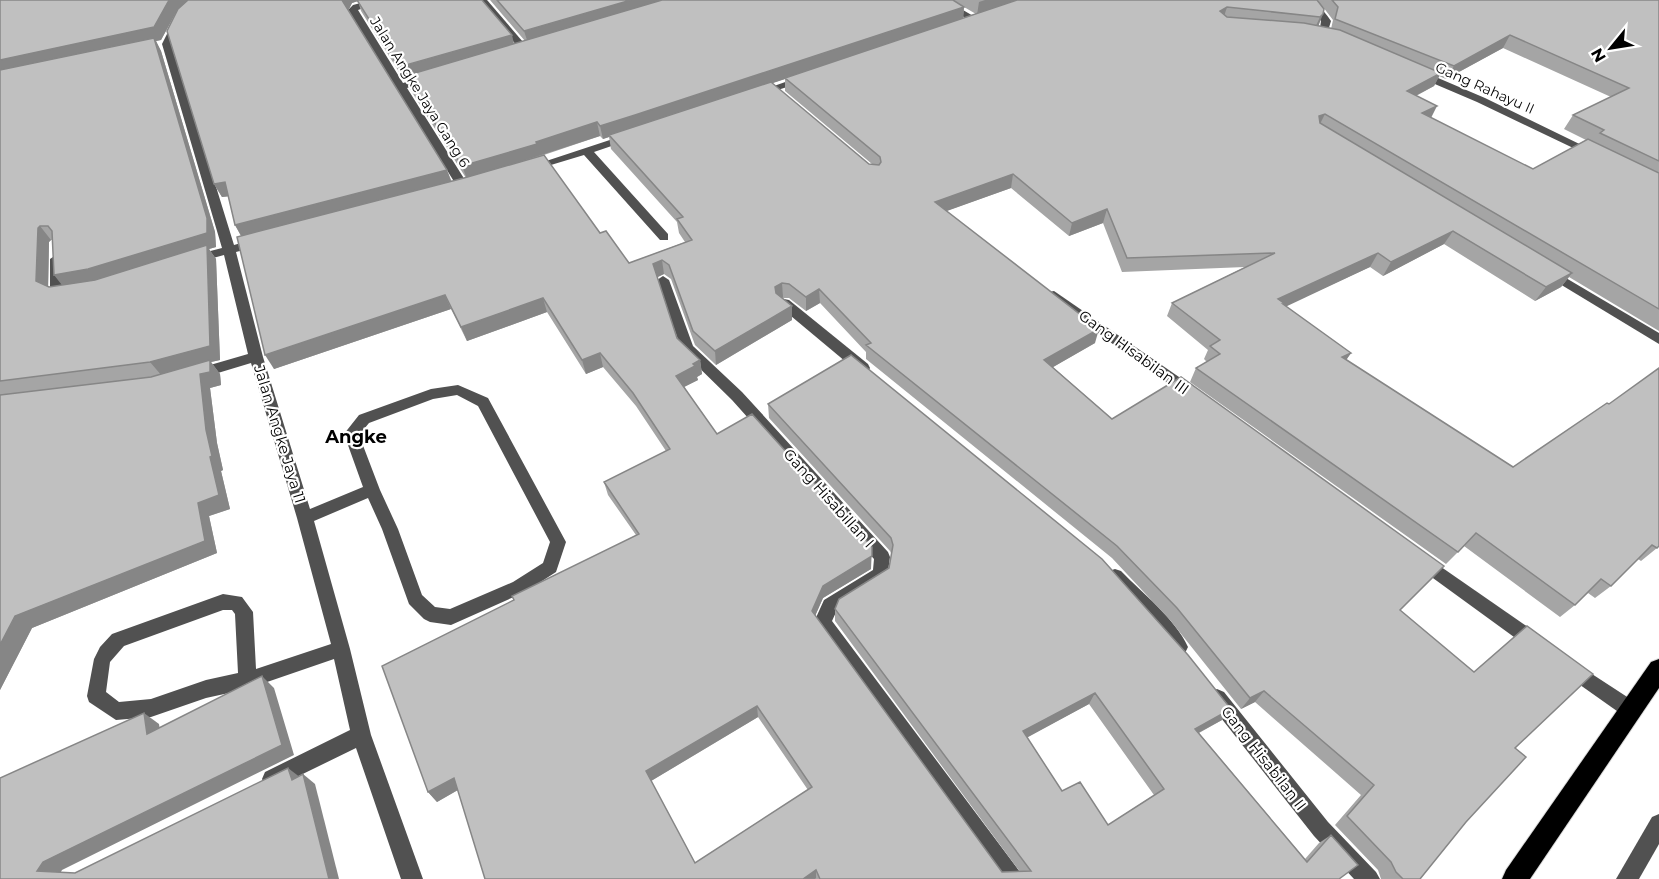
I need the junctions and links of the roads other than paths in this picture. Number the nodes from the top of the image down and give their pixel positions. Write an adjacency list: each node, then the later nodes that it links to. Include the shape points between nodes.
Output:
1 (201, 0): 26 (street, Jalan Angke Jaya 11, via 184,11 162,45)
2 (382, 0): 16 (street, Jalan Angke Jaya Gang 6, via 353,10)
3 (482, 0): 11 (street)
4 (940, 0): 7 (street)
5 (1303, 0): 9 (street, via 1326,21 1325,29)
6 (986, 17): 7 (street)
7 (975, 21): 8 (street)
8 (964, 24)
9 (1318, 34)
10 (537, 47): 11 (street)
11 (526, 51): 12 (street)
12 (515, 54)
13 (1404, 67): 20 (street, Gang Rahayu II)
14 (820, 72): 17 (street, via 777,92)
15 (435, 77): 16 (street)
16 (401, 87): 22 (street, Jalan Angke Jaya Gang 6)
17 (751, 96)
18 (642, 132): 19 (street)
19 (587, 151): 21 (street); 23 (street)
20 (1607, 160)
21 (520, 171)
22 (464, 188)
23 (664, 237)
24 (274, 238): 26 (street)
25 (55, 245): 31 (street, via 57,295)
26 (230, 249): 27 (street); 34 (street, Jalan Angke Jaya 11)
27 (178, 263)
28 (1539, 267): 33 (street)
29 (663, 280): 52 (street, Gang Hisabillan I, via 687,348 737,396 882,557 881,574 830,605 823,622)
30 (1041, 286): 37 (street, Gang Hisabilan III)
31 (82, 294)
32 (784, 303): 36 (street)
33 (1659, 339)
34 (256, 357): 35 (street); 39 (street, Jalan Angke Jaya 11)
35 (184, 378)
36 (875, 378)
37 (1202, 401)
38 (372, 490): 38 (street, via 415,599 430,614 451,617 550,567 558,542 483,402 458,390 431,394 364,418 356,426 351,434); 39 (street)
39 (305, 518): 42 (street, Jalan Angke Jaya 11)
40 (1404, 547): 47 (street)
41 (1104, 566): 43 (street, via 1165,628)
42 (341, 649): 45 (street); 48 (street, Jalan Angke Jaya 11)
43 (1192, 664)
44 (1659, 669): 47 (highway)
45 (247, 680): 45 (street, via 151,708 116,711 96,696 101,659 118,640 224,602 236,602 244,612)
46 (1205, 682): 53 (street, Gang Hisabilan II, via 1320,829)
47 (1631, 710): 54 (highway)
48 (361, 735): 49 (street); 51 (street, Jalan Angke Jaya 11)
49 (256, 787)
50 (1659, 824): 55 (street)
51 (412, 879)
52 (1013, 879)
53 (1369, 879)
54 (1515, 879)
55 (1627, 879)

